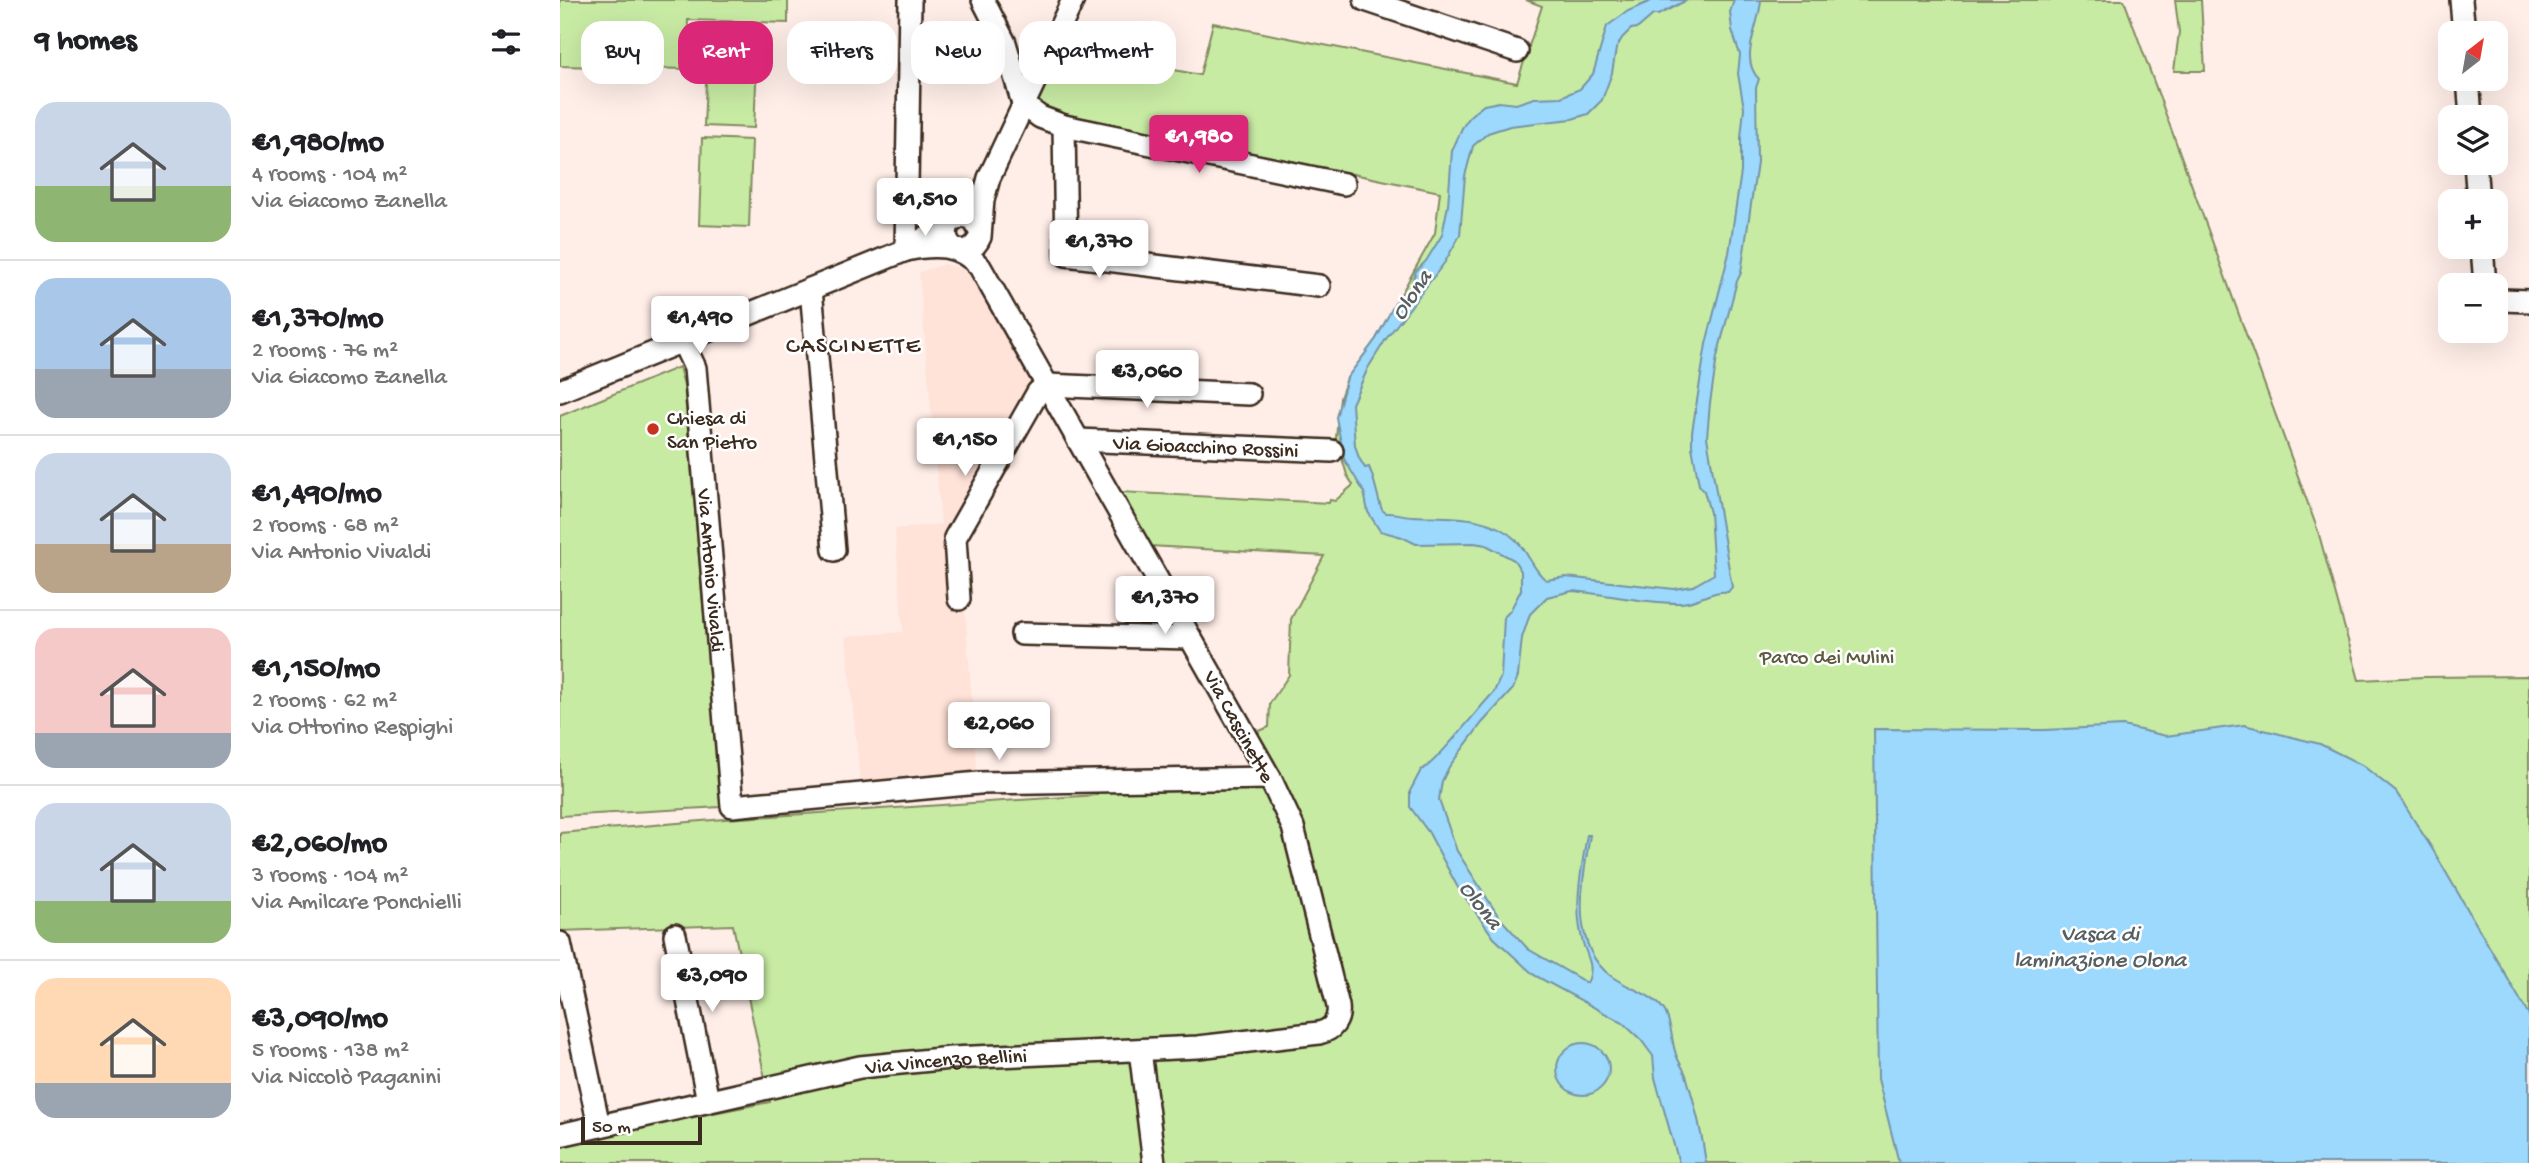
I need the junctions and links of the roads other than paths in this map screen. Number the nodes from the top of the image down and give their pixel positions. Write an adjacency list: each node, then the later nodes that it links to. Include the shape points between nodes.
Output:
1 (910, 0): 14 (street)
2 (984, 0): 8 (street, via 1005,43)
3 (1073, 0): 8 (street)
4 (1365, 0): 7 (street)
5 (2461, 0): 6 (street)
6 (2463, 21)
7 (1517, 51)
8 (1023, 104): 9 (street); 10 (street)
9 (1064, 126): 11 (street); 17 (street, via 1066,255)
10 (989, 178): 12 (street); 13 (street, Via Cascinette)
11 (1343, 184)
12 (951, 221): 13 (street, via 961,216 972,218); 14 (street); 15 (street, via 946,238)
13 (980, 234): 15 (street, via 970,249); 16 (street, Via Cascinette)
14 (906, 250): 15 (street, via 939,245); 18 (street)
15 (957, 250): 16 (street, Via Cascinette)
16 (980, 267): 22 (street, Via Cascinette)
17 (1319, 286)
18 (811, 289): 21 (street); 27 (street)
19 (2508, 300): 20 (street)
20 (2529, 300)
21 (682, 340): 23 (street); 31 (street, Via Antonio Vivaldi, via 695,368 732,806 979,783)
22 (1047, 386): 24 (street); 25 (street, Via Cascinette); 28 (street, via 1038,392 955,538)
23 (560, 391)
24 (1249, 394)
25 (1078, 440): 26 (street, Via Gioacchino Rossini); 30 (street, Via Cascinette)
26 (1332, 450)
27 (834, 550)
28 (959, 599)
29 (1022, 634): 30 (street)
30 (1190, 638): 31 (street, Via Cascinette)
31 (1269, 778): 34 (street, Via Cascinette, via 1293,827 1338,1006)
32 (675, 936): 36 (street)
33 (560, 943): 37 (street)
34 (1335, 1024): 35 (street, Via Vincenzo Bellini, via 1319,1033)
35 (1140, 1049): 36 (street, Via Vincenzo Bellini, via 860,1067); 39 (street)
36 (708, 1101): 37 (street, Via Vincenzo Bellini)
37 (599, 1126): 38 (street, Via Vincenzo Bellini)
38 (560, 1135)
39 (1154, 1163)

